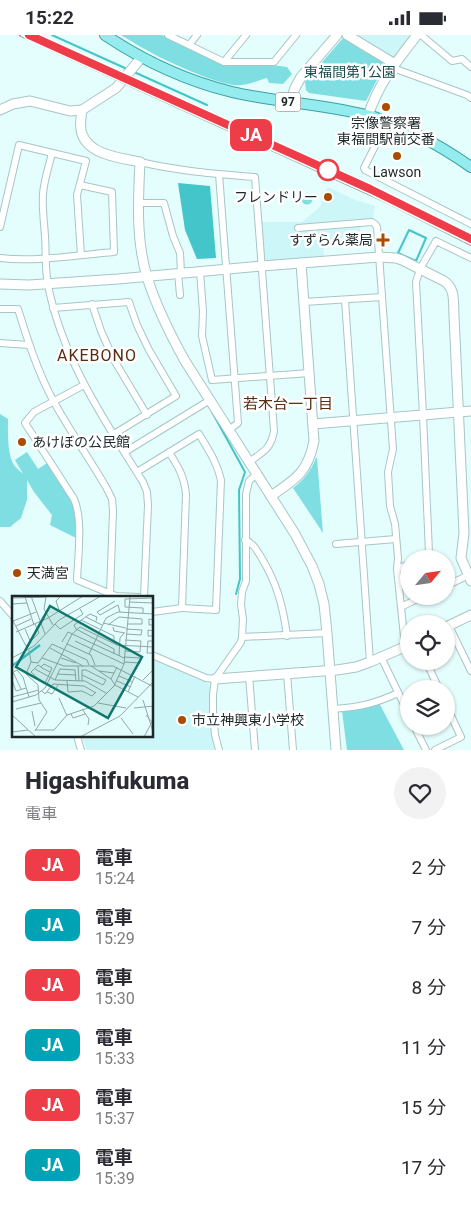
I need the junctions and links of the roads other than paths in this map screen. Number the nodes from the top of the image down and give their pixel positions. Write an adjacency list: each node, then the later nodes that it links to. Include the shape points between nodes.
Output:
1 (105, 35): 11 (main road, 97)
2 (168, 35): 10 (street)
3 (197, 35): 10 (street)
4 (246, 35): 12 (street)
5 (296, 35): 12 (street, via 274,62)
6 (337, 35): 16 (street, via 301,77)
7 (347, 35): 13 (street)
8 (417, 35): 13 (street)
9 (421, 35): 14 (street, via 452,61 462,59)
10 (189, 45): 12 (street)
11 (141, 58): 16 (main road, 97, via 203,84); 18 (street, via 116,88)
12 (224, 62)
13 (394, 66): 15 (street); 19 (street, via 375,95)
14 (471, 67)
15 (471, 98)
16 (290, 102): 19 (main road, 97)
17 (0, 111): 18 (street, via 13,104 30,101)
18 (82, 111): 22 (street, via 80,124 86,143 98,152)
19 (368, 116): 20 (main road, 97)
20 (387, 121): 23 (main road, 97, via 432,142); 28 (street, via 365,170)
21 (52, 153): 25 (street, via 86,161); 27 (street, via 19,145); 34 (street, via 43,193)
22 (140, 162): 24 (street); 26 (street)
23 (471, 167)
24 (219, 174): 37 (street, via 255,177); 38 (street)
25 (80, 185): 31 (street, via 77,195); 31 (street, via 112,192 114,252)
26 (138, 203): 41 (street, via 164,203 180,253); 42 (street)
27 (1, 219): 29 (street)
28 (471, 224)
29 (0, 227)
30 (298, 227): 32 (street, via 372,222 377,227)
31 (81, 255): 34 (street)
32 (378, 257): 36 (street); 39 (street, via 396,259); 46 (street)
33 (0, 258): 34 (street)
34 (46, 258): 43 (street)
35 (471, 258): 39 (street, via 436,241)
36 (301, 263): 37 (street); 48 (street)
37 (262, 266): 38 (street); 55 (street)
38 (227, 269): 40 (street); 56 (street)
39 (420, 269): 61 (street, via 444,281 452,289); 63 (street, via 416,282)
40 (200, 271): 41 (street); 56 (street, via 202,336 212,380)
41 (180, 273): 42 (street); 45 (street)
42 (147, 276): 43 (street); 58 (street, via 171,337)
43 (48, 283): 44 (street); 50 (street)
44 (0, 284)
45 (180, 295)
46 (382, 297): 47 (street); 64 (street)
47 (345, 300): 48 (street); 65 (street)
48 (304, 302): 54 (street)
49 (92, 304): 50 (street); 62 (street, via 114,359); 62 (street, via 128,302 149,350 176,396)
50 (54, 308): 57 (street)
51 (0, 309): 53 (street, via 18,309)
52 (0, 343): 53 (street)
53 (29, 345): 59 (street)
54 (310, 373): 55 (street); 66 (street)
55 (270, 376): 56 (street); 71 (street, via 272,441 266,450)
56 (236, 379): 67 (street, via 238,423)
57 (84, 385): 59 (street); 68 (street)
58 (210, 400): 67 (street); 69 (street)
59 (54, 401): 85 (street, via 112,499); 85 (street, via 34,412 25,423 77,507 77,580)
60 (471, 411): 61 (street)
61 (458, 412): 63 (street); 75 (street)
62 (147, 415): 68 (street)
63 (423, 415): 64 (street); 80 (street)
64 (390, 417): 65 (street); 77 (street, via 393,449 388,472)
65 (353, 421): 66 (street); 78 (street)
66 (313, 424): 74 (street, via 312,454 304,469)
67 (229, 430): 71 (street)
68 (114, 434): 69 (street)
69 (125, 452): 72 (street)
70 (169, 452): 72 (street); 91 (street, via 182,475 186,494); 91 (street, via 199,434 214,458 220,480 216,610)
71 (249, 462): 73 (street)
72 (137, 472): 87 (street, via 147,492 148,505)
73 (257, 474): 74 (street); 76 (street, via 249,481 246,494)
74 (270, 495): 97 (street, via 312,566 324,604)
75 (468, 532): 83 (street, via 461,558)
76 (245, 539): 98 (street, via 252,543 273,580 284,611); 99 (street)
77 (396, 539): 78 (street); 82 (street)
78 (361, 542): 79 (street); 104 (street)
79 (336, 544)
80 (429, 550)
81 (400, 568): 82 (street)
82 (397, 569): 90 (street)
83 (470, 577): 84 (street)
84 (455, 582)
85 (110, 593): 86 (street)
86 (116, 596)
87 (144, 596)
88 (0, 601): 93 (street)
89 (405, 605): 90 (street)
90 (401, 607): 94 (street)
91 (182, 608): 92 (street)
92 (154, 613)
93 (12, 615)
94 (402, 615)
95 (471, 615): 96 (street)
96 (455, 623)
97 (327, 633): 98 (street); 105 (street)
98 (287, 636): 99 (street)
99 (242, 637): 109 (street)
100 (455, 640): 106 (street)
101 (400, 648): 103 (street)
102 (154, 656): 109 (street)
103 (382, 657): 104 (street); 110 (street)
104 (370, 662): 105 (street)
105 (330, 670): 107 (street); 112 (street)
106 (471, 671)
107 (287, 673): 108 (street); 119 (street)
108 (249, 676): 109 (street); 118 (street)
109 (215, 679): 117 (street, via 213,711)
110 (398, 693): 111 (street); 112 (street, via 369,705)
111 (400, 697)
112 (333, 709): 120 (street)
113 (455, 724): 122 (street, via 461,737)
114 (418, 735): 121 (street)
115 (76, 737): 116 (street)
116 (81, 750)
117 (219, 750)
118 (255, 750)
119 (293, 750)
120 (336, 750)
121 (426, 750)
122 (435, 750)

